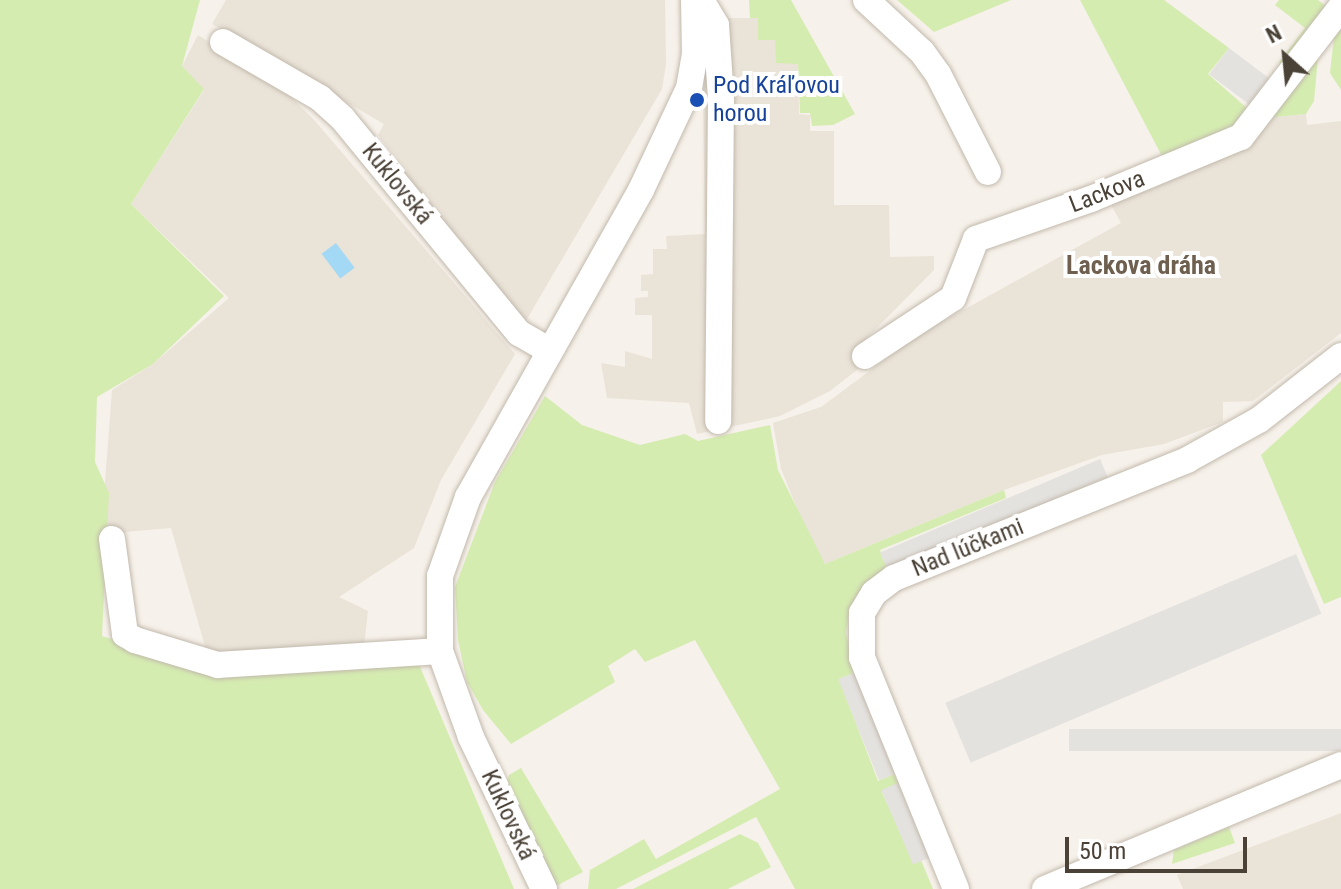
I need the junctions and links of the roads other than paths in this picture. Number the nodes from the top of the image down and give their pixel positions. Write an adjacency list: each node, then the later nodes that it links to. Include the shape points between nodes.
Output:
1 (694, 0): 7 (street, Kuklovská, via 695,55 689,88 641,190)
2 (701, 0): 10 (street, via 716,25 721,98)
3 (866, 0): 6 (street, via 938,74)
4 (1341, 7): 8 (street, Lackova, via 1241,137 976,239 953,298)
5 (223, 42): 7 (street, Kuklovská, via 320,98 343,119 519,333)
6 (988, 172)
7 (549, 350): 12 (street, Kuklovská, via 448,544 436,611)
8 (865, 356)
9 (1341, 356): 15 (street, Nad lúčkami, via 1259,420 1212,448 894,578 874,593 862,613 862,657)
10 (718, 421)
11 (112, 539): 12 (street, via 125,634 135,640 218,665)
12 (440, 651): 14 (street, Kuklovská, via 471,737)
13 (1341, 765): 16 (street)
14 (544, 889)
15 (956, 889)
16 (1045, 889)

